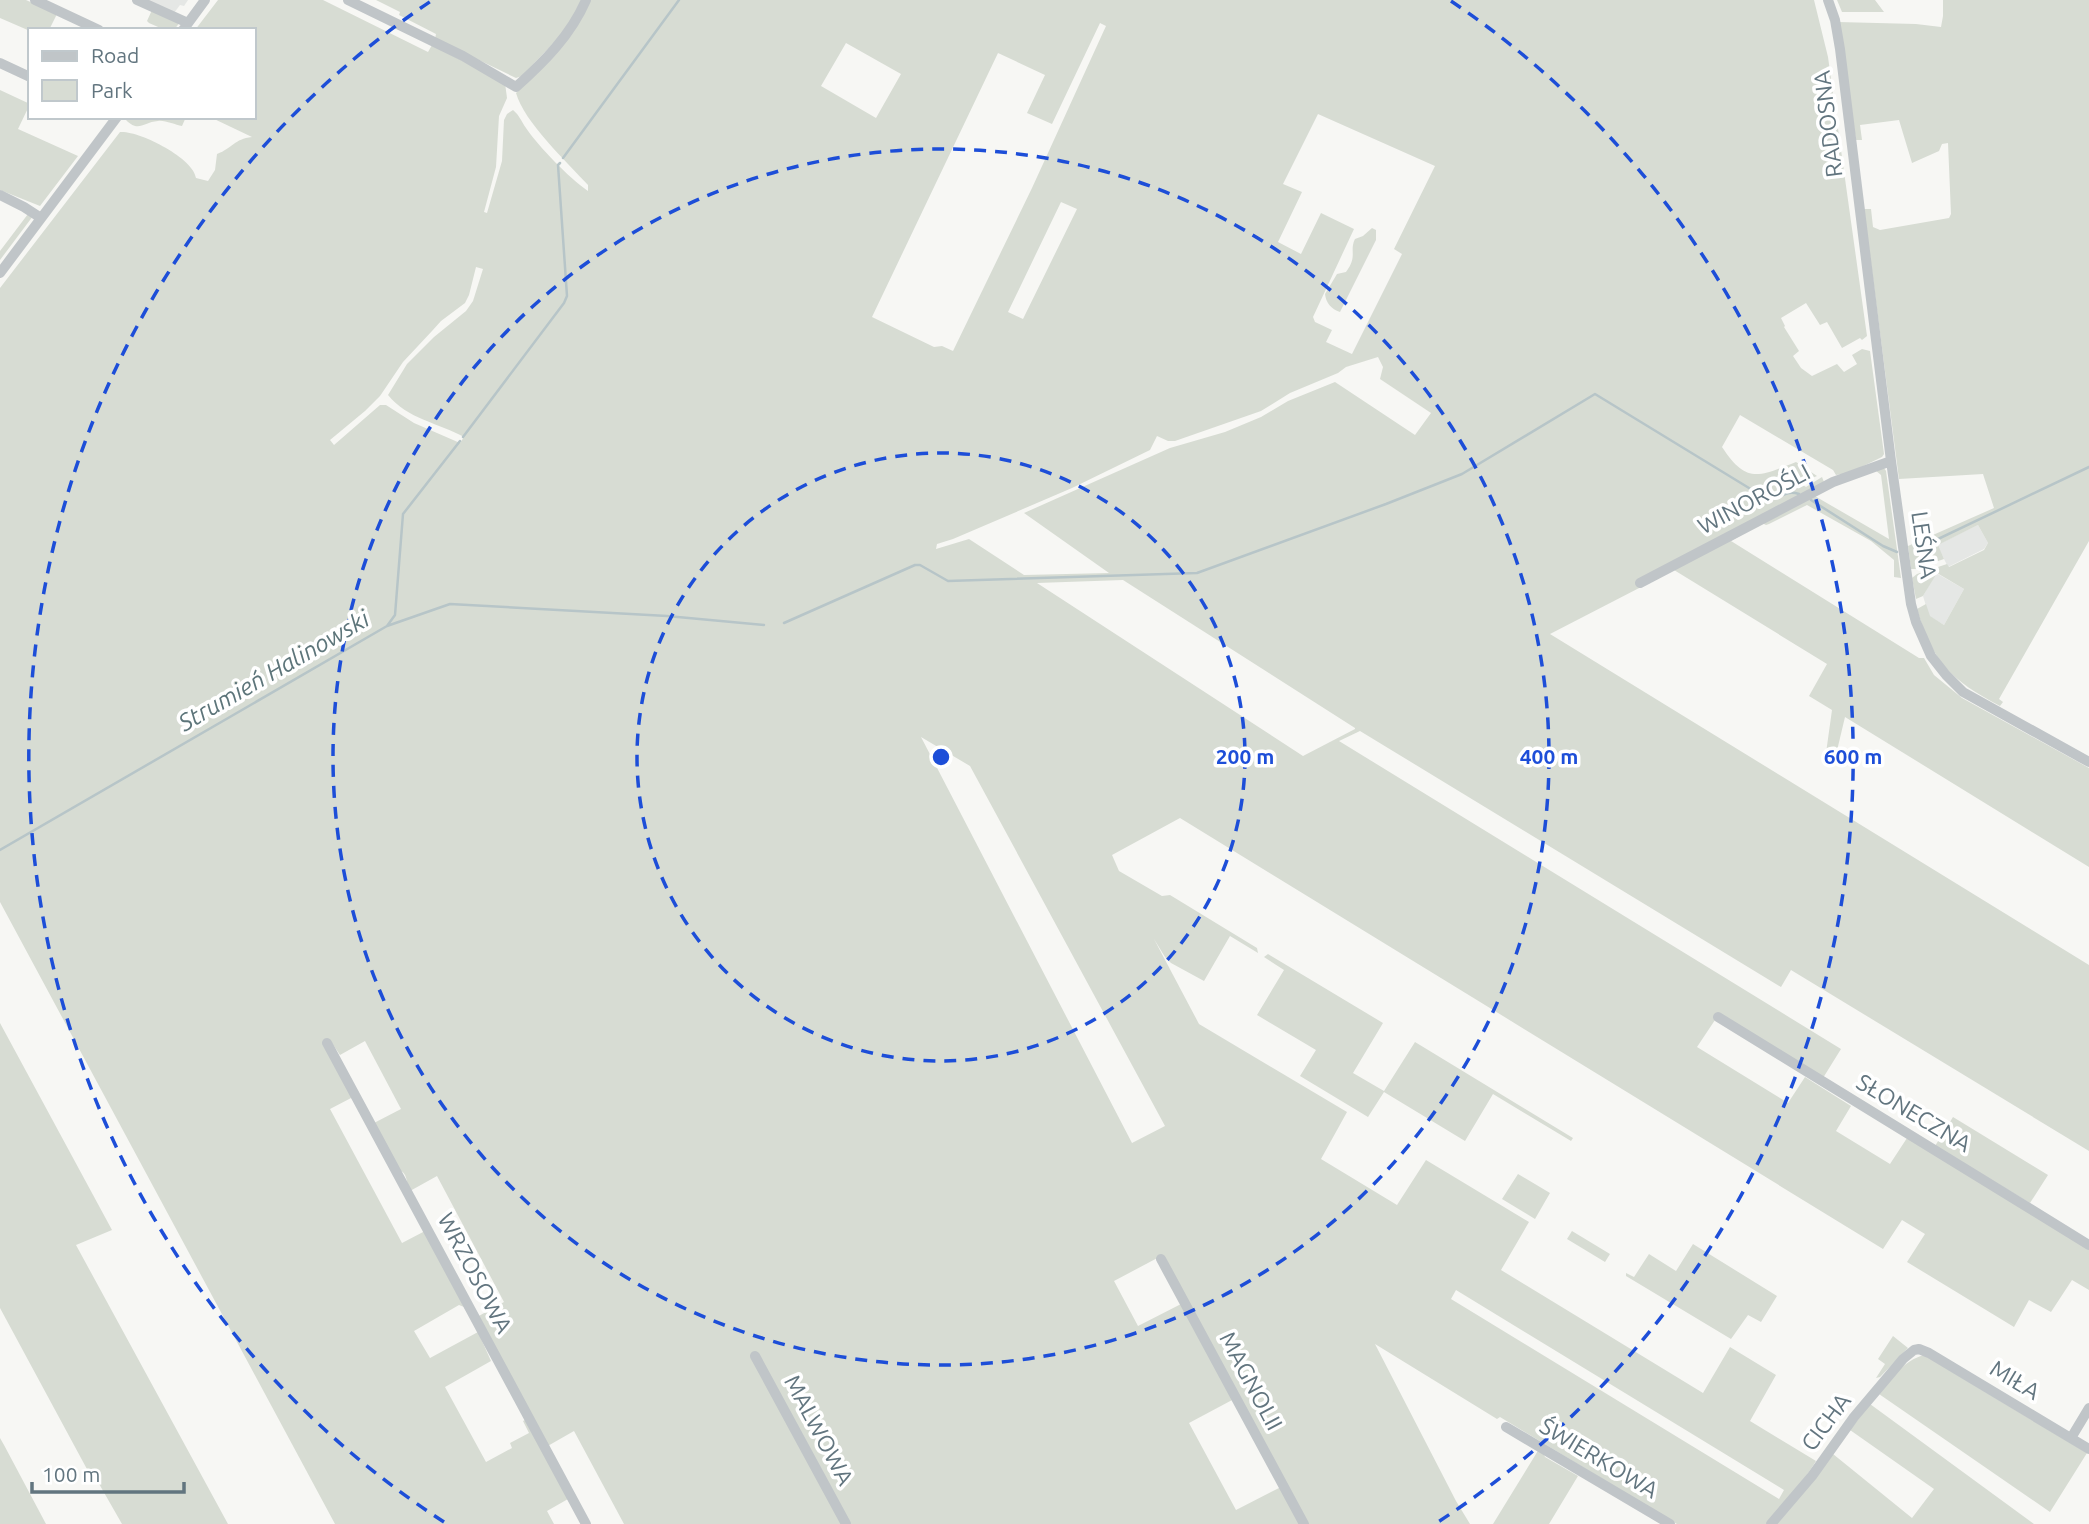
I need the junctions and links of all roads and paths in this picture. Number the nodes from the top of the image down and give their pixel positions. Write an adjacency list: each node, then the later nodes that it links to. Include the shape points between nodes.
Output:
1 (35, 0): 8 (street)
2 (137, 0): 7 (street)
3 (205, 0): 7 (street)
4 (348, 0): 5 (street, via 516,87 574,24)
5 (586, 0)
6 (1828, 0): 14 (street, RADOSNA, via 1840,50)
7 (185, 26)
8 (95, 28)
9 (0, 63): 10 (street)
10 (28, 76)
11 (115, 119): 13 (street)
12 (0, 195): 13 (street)
13 (41, 218): 15 (street)
14 (1864, 245): 16 (street, LEŚNA)
15 (1, 271)
16 (1891, 461): 17 (street, WINOROŚLI, via 1833,482); 18 (street, LEŚNA, via 1911,604 1931,656 1963,692)
17 (1640, 583)
18 (2089, 762)
19 (1717, 1017): 21 (street, SŁONECZNA)
20 (327, 1043): 29 (street, WRZOSOWA)
21 (2089, 1245)
22 (1161, 1259): 31 (street, MAGNOLII)
23 (1919, 1349): 27 (street, MIŁA); 33 (street, CICHA, via 1902,1359)
24 (755, 1356): 30 (street, MALWOWA)
25 (2089, 1408): 27 (street)
26 (1506, 1427): 32 (street, ŚWIERKOWA)
27 (2071, 1438): 28 (street, MIŁA)
28 (2089, 1449)
29 (586, 1524)
30 (846, 1524)
31 (1304, 1524)
32 (1670, 1524)
33 (1771, 1524)

